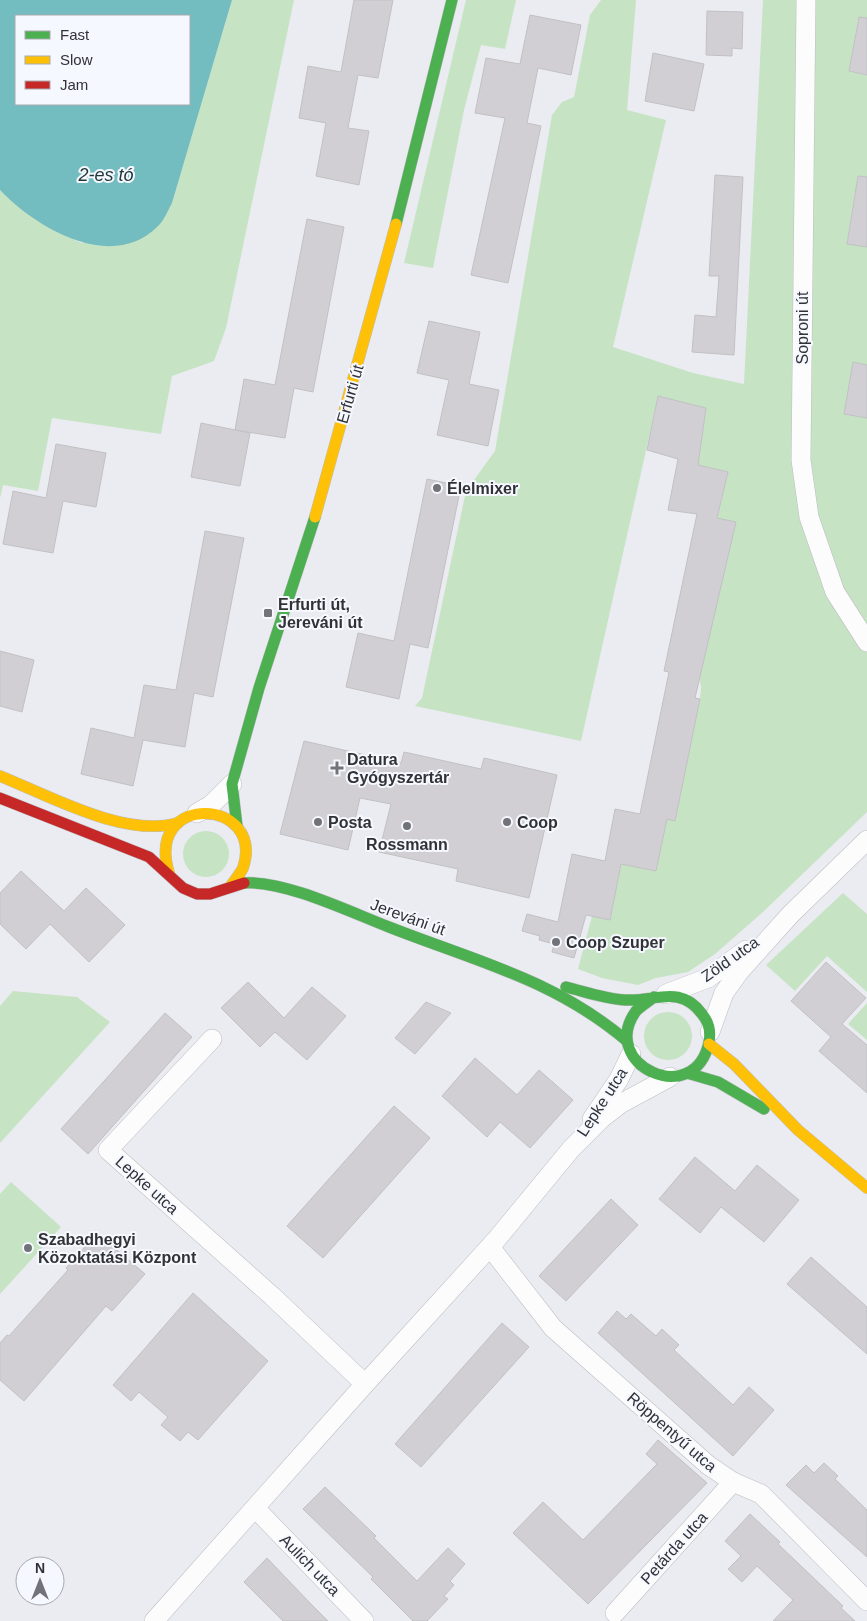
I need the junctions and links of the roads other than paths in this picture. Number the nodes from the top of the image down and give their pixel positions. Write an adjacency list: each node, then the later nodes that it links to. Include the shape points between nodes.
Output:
1 (452, 0): 5 (street, Erfurti út, via 381,283 311,532 259,688)
2 (806, 0): 3 (street, Soproni út, via 801,460 809,517 835,592)
3 (867, 642)
4 (1, 777): 8 (street, via 94,814 140,827 164,827)
5 (232, 784): 7 (street, Erfurti út, via 211,805); 9 (street, Erfurti út)
6 (0, 798): 14 (street, Jereváni út, via 134,850 158,862)
7 (197, 813): 8 (street); 9 (street, via 219,814)
8 (178, 823): 14 (street, via 165,846)
9 (237, 826): 11 (street)
10 (867, 840): 17 (street, Zöld utca)
11 (247, 850): 12 (street); 15 (street, via 246,864)
12 (254, 860)
13 (267, 872): 16 (street, Jereváni út)
14 (169, 873): 15 (street, Jereváni út, via 190,891 218,893)
15 (230, 887): 16 (street, Jereváni út, via 256,884)
16 (296, 893): 18 (street, Jereváni út)
17 (790, 915): 19 (street, Zöld utca, via 708,978); 20 (street, Zöld utca, via 738,972 724,993)
18 (508, 971): 19 (street, Jereváni út, via 614,1000 632,1001); 22 (street, Jereváni út, via 584,1008 601,1019)
19 (660, 995): 20 (street, Jereváni út, via 678,995 700,1008 707,1020); 22 (street, via 636,1010 630,1019)
20 (710, 1038): 23 (street, via 705,1056); 24 (street, Jereváni út)
21 (212, 1039): 28 (street, Lepke utca, via 108,1150)
22 (629, 1048): 23 (street, Jereváni út, via 640,1067 654,1075); 25 (street, Lepke utca, via 619,1079)
23 (678, 1075): 24 (street, Jereváni út, via 703,1075 720,1082); 25 (street, Lepke utca, via 620,1104)
24 (798, 1130): 26 (street, Jereváni út)
25 (571, 1149): 27 (street, Lepke utca)
26 (867, 1188)
27 (490, 1247): 28 (street, Lepke utca); 29 (street, Röppentyű utca, via 553,1328 708,1465)
28 (365, 1384): 30 (street, Lepke utca)
29 (733, 1482): 31 (street, Röppentyű utca, via 761,1494); 32 (street, Petárda utca)
30 (256, 1509): 33 (street, Lepke utca); 34 (street, Aulich utca)
31 (867, 1601)
32 (615, 1613)
33 (154, 1621)
34 (364, 1621)

